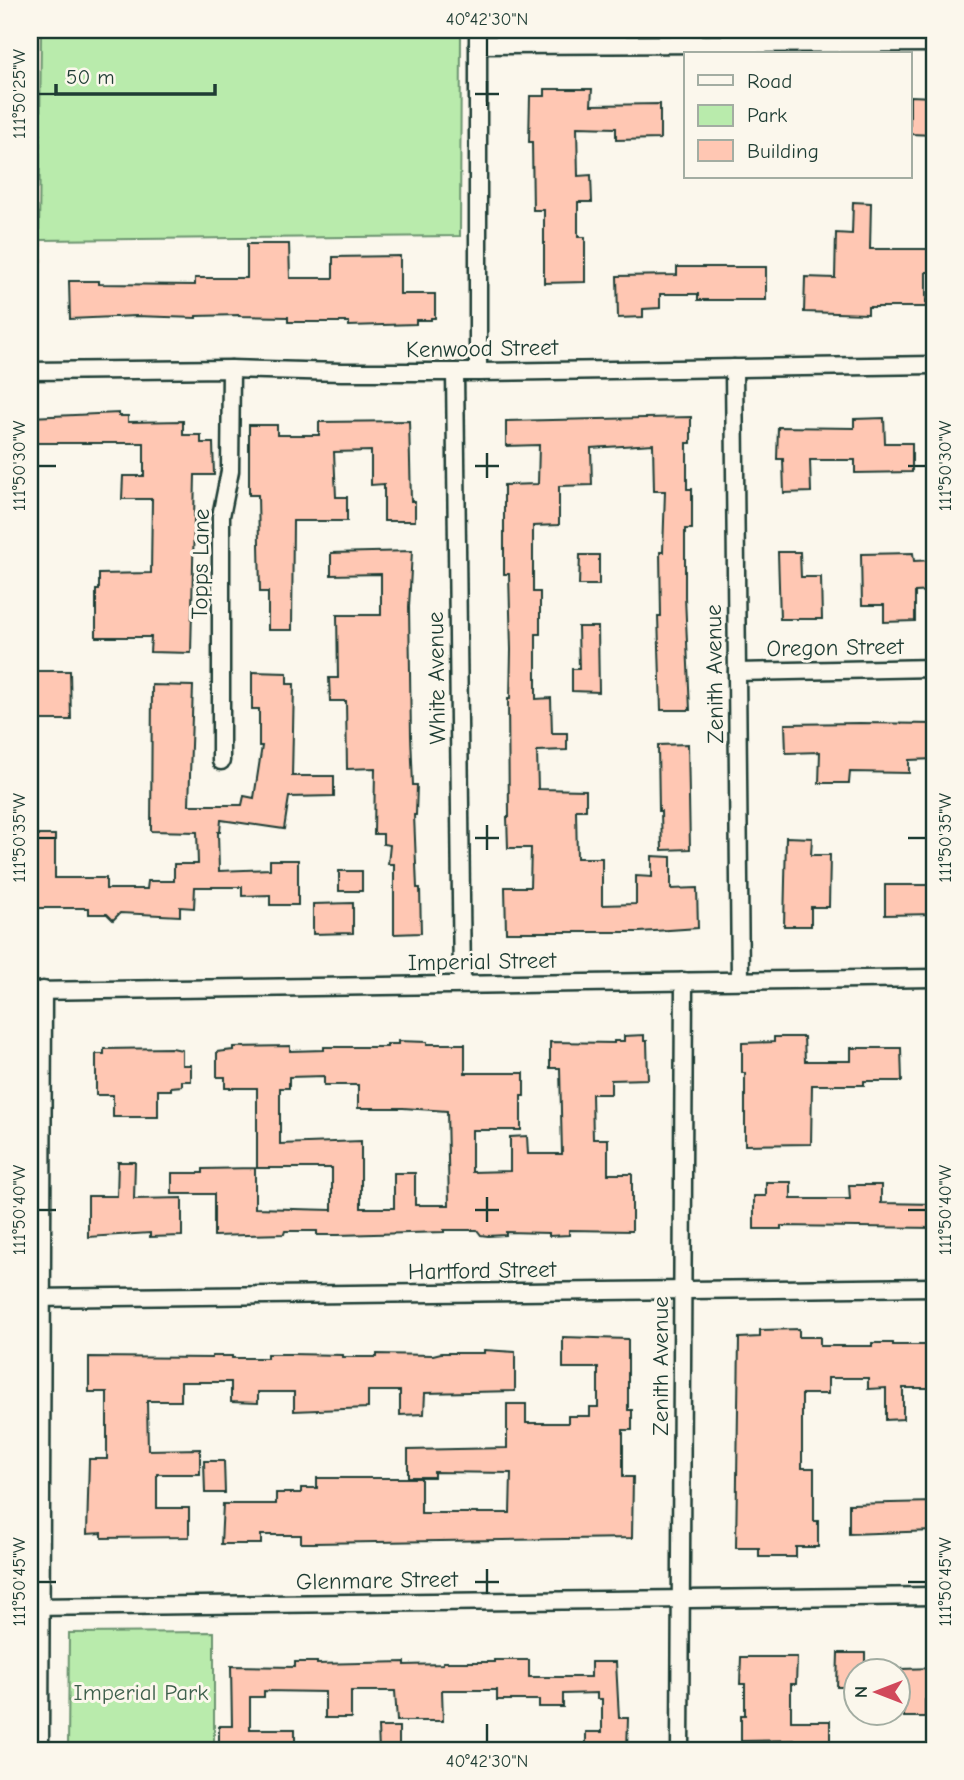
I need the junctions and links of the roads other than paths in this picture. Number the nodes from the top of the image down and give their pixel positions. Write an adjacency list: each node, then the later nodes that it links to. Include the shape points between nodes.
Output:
1 (478, 37): 2 (street); 8 (street)
2 (934, 43)
3 (934, 365): 4 (street, Kenwood Street)
4 (734, 368): 8 (street, Kenwood Street); 10 (street, Zenith Avenue)
5 (231, 369): 6 (street, Kenwood Street); 7 (street, Kenwood Street); 11 (street, Topps Lane, via 230,471 222,516)
6 (30, 371)
7 (455, 372): 8 (street, Kenwood Street); 15 (street, White Avenue)
8 (478, 372)
9 (934, 668): 10 (street, Oregon Street)
10 (737, 672): 13 (street, Zenith Avenue)
11 (221, 761)
12 (934, 978): 13 (street, Imperial Street)
13 (740, 980): 14 (street, Imperial Street)
14 (684, 981): 15 (street, Imperial Street); 18 (street, Zenith Avenue)
15 (462, 984): 16 (street, Imperial Street)
16 (37, 990): 19 (street)
17 (934, 1287): 18 (street, Hartford Street)
18 (683, 1290): 19 (street, Hartford Street); 21 (street, Zenith Avenue)
19 (36, 1298): 22 (street)
20 (934, 1595): 21 (street, Glenmare Street)
21 (681, 1599): 22 (street, Glenmare Street); 24 (street, Zenith Avenue)
22 (35, 1607): 23 (street)
23 (40, 1750)
24 (680, 1750)

